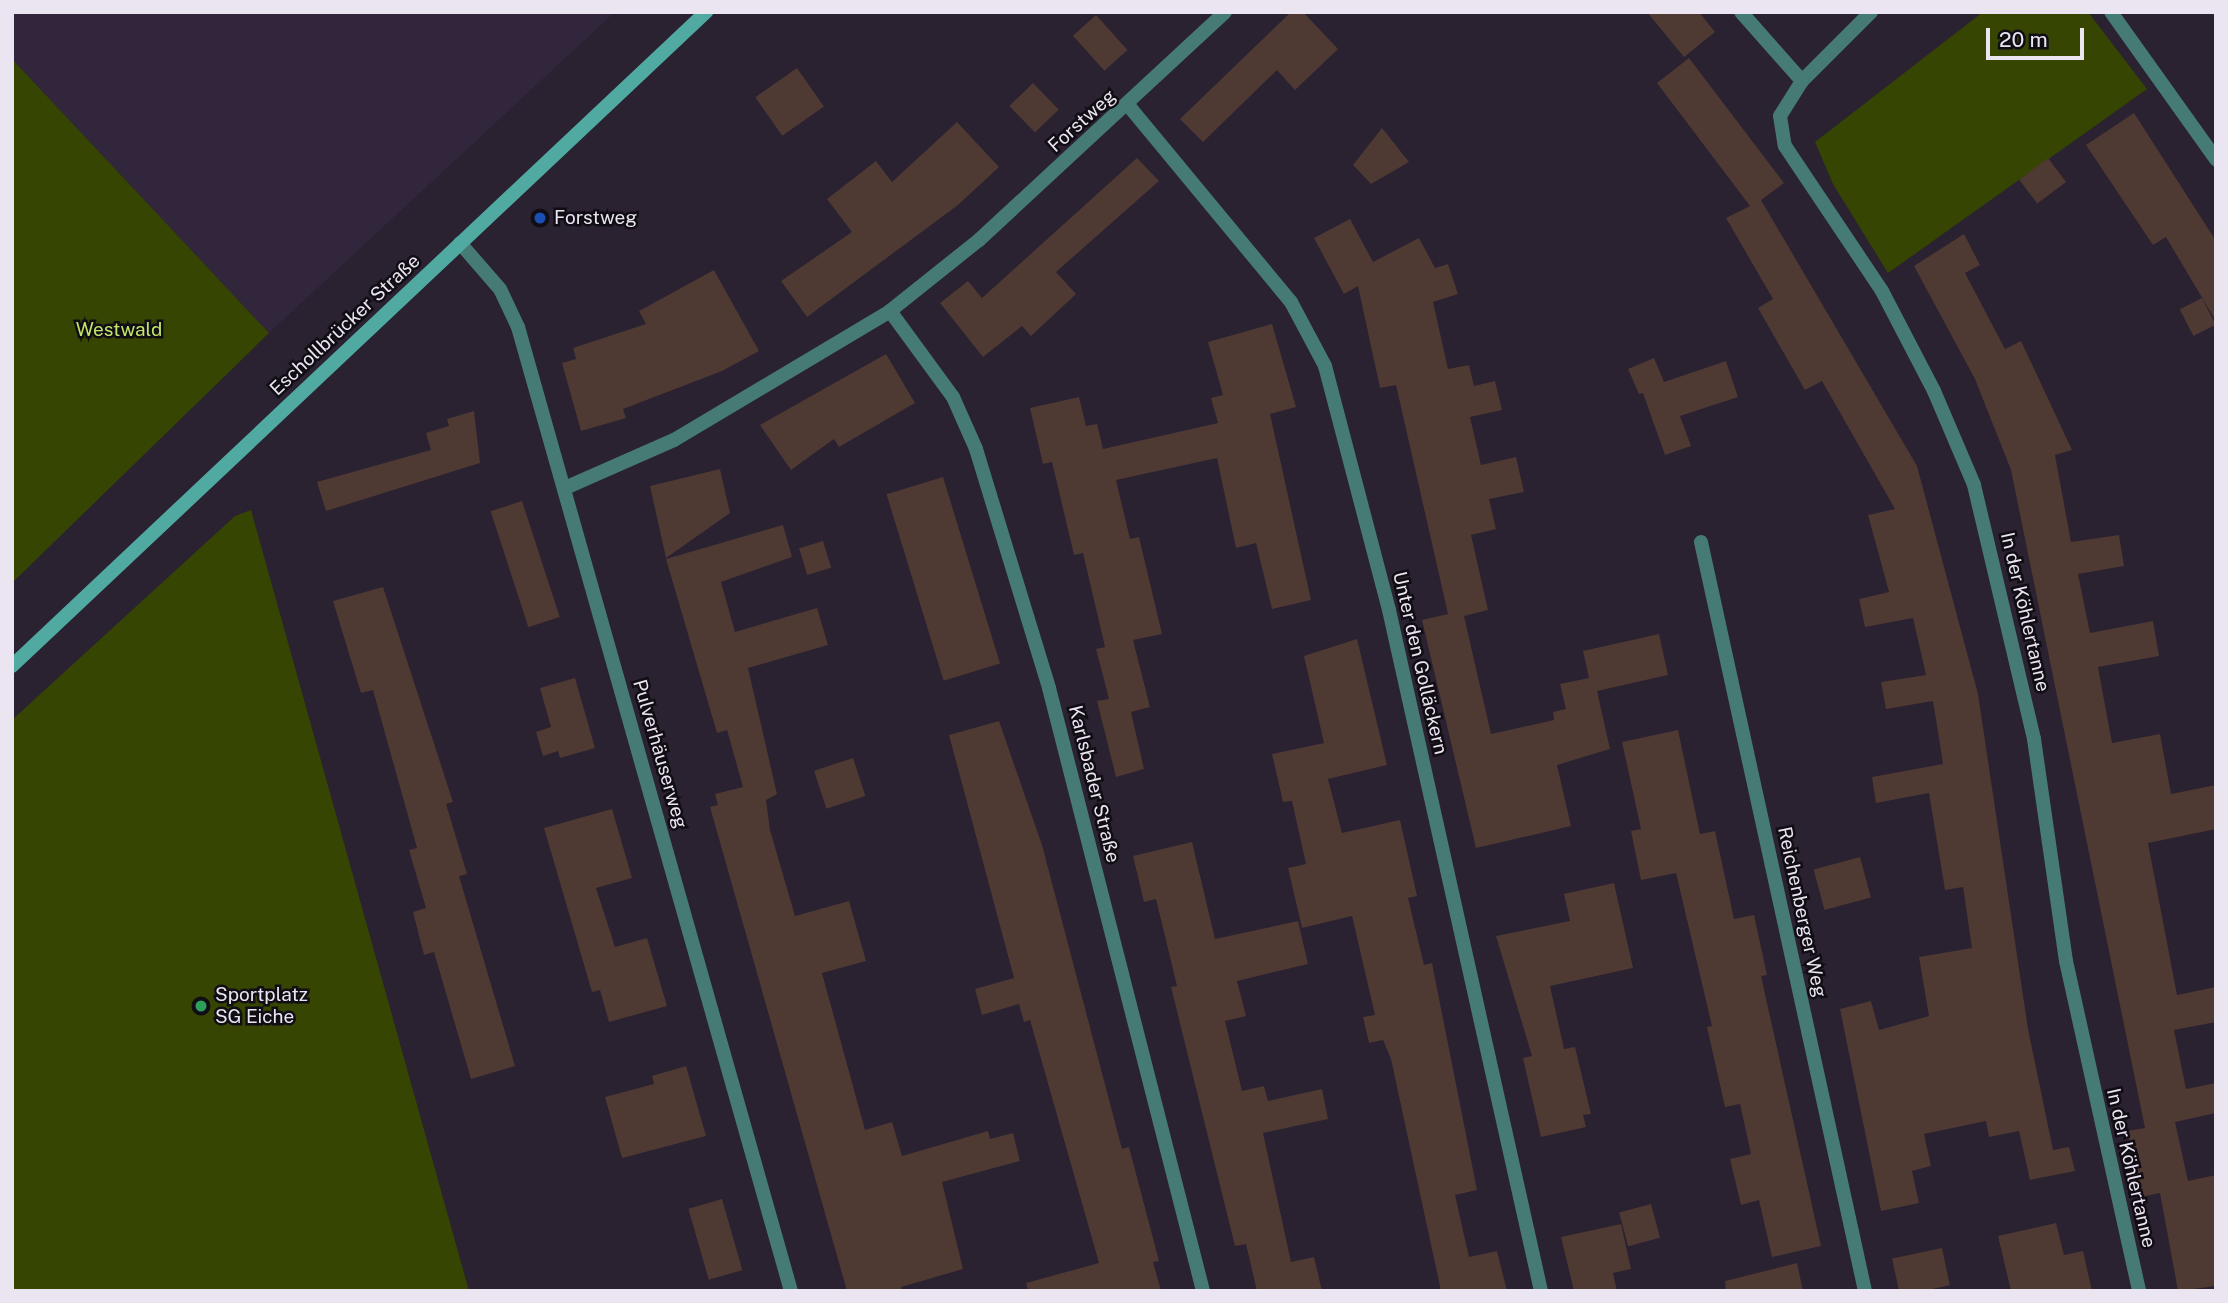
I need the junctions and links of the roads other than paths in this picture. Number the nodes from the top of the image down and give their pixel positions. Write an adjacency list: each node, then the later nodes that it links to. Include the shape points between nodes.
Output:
1 (706, 12): 9 (main road, Eschollbrücker Straße)
2 (1225, 12): 7 (street, Forstweg)
3 (1741, 12): 6 (street)
4 (1871, 12): 6 (street, In der Köhlertanne)
5 (2111, 12): 8 (street)
6 (1802, 81): 18 (street, In der Köhlertanne, via 1780,116 1784,146 1882,291 1934,391 1974,485 2034,738 2066,961)
7 (1128, 105): 10 (street, Forstweg, via 979,240); 16 (street, Unter den Golläckern, via 1291,302 1325,366 1389,610)
8 (2216, 159)
9 (460, 243): 11 (street, Pulverhäuserweg, via 510,307); 13 (main road, Eschollbrücker Straße)
10 (890, 312): 11 (street, Forstweg, via 674,440); 15 (street, Karlsbader Straße, via 953,397 976,449 1049,688)
11 (565, 488): 14 (street, Pulverhäuserweg)
12 (1701, 542): 17 (street, Reichenberger Weg)
13 (12, 666)
14 (791, 1291)
15 (1203, 1291)
16 (1541, 1291)
17 (1865, 1291)
18 (2139, 1291)

